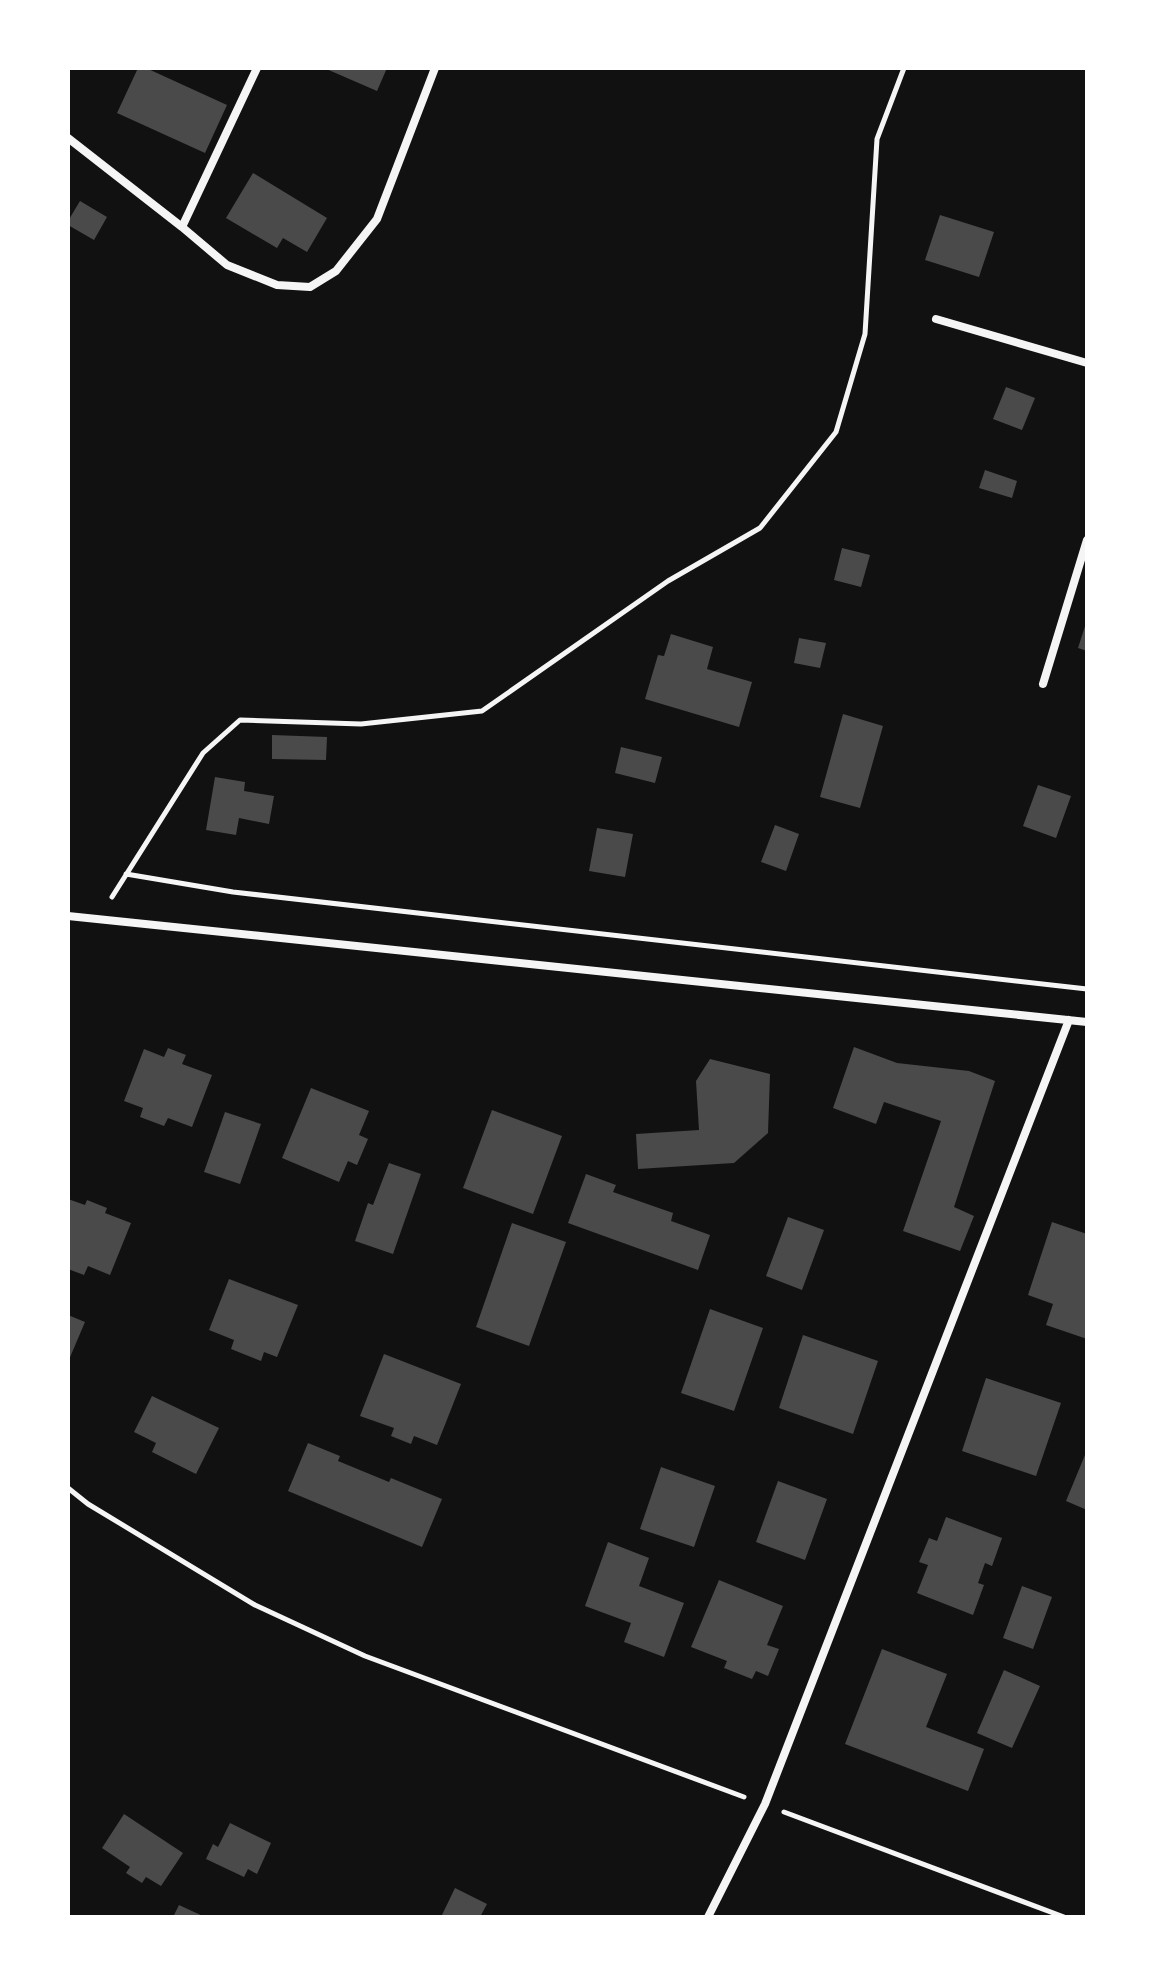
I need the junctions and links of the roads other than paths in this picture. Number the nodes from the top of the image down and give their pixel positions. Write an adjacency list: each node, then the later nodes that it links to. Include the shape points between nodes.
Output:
1 (257, 68): 4 (street)
2 (435, 68): 4 (street, via 377,219 336,271 310,287 277,285 227,265)
3 (68, 138): 4 (street)
4 (182, 227)
5 (936, 319): 6 (street)
6 (1087, 363)
7 (1087, 540): 8 (street)
8 (1043, 684)
9 (68, 916): 10 (street)
10 (1069, 1020): 11 (street); 12 (street, via 765,1804)
11 (1087, 1022)
12 (708, 1917)

